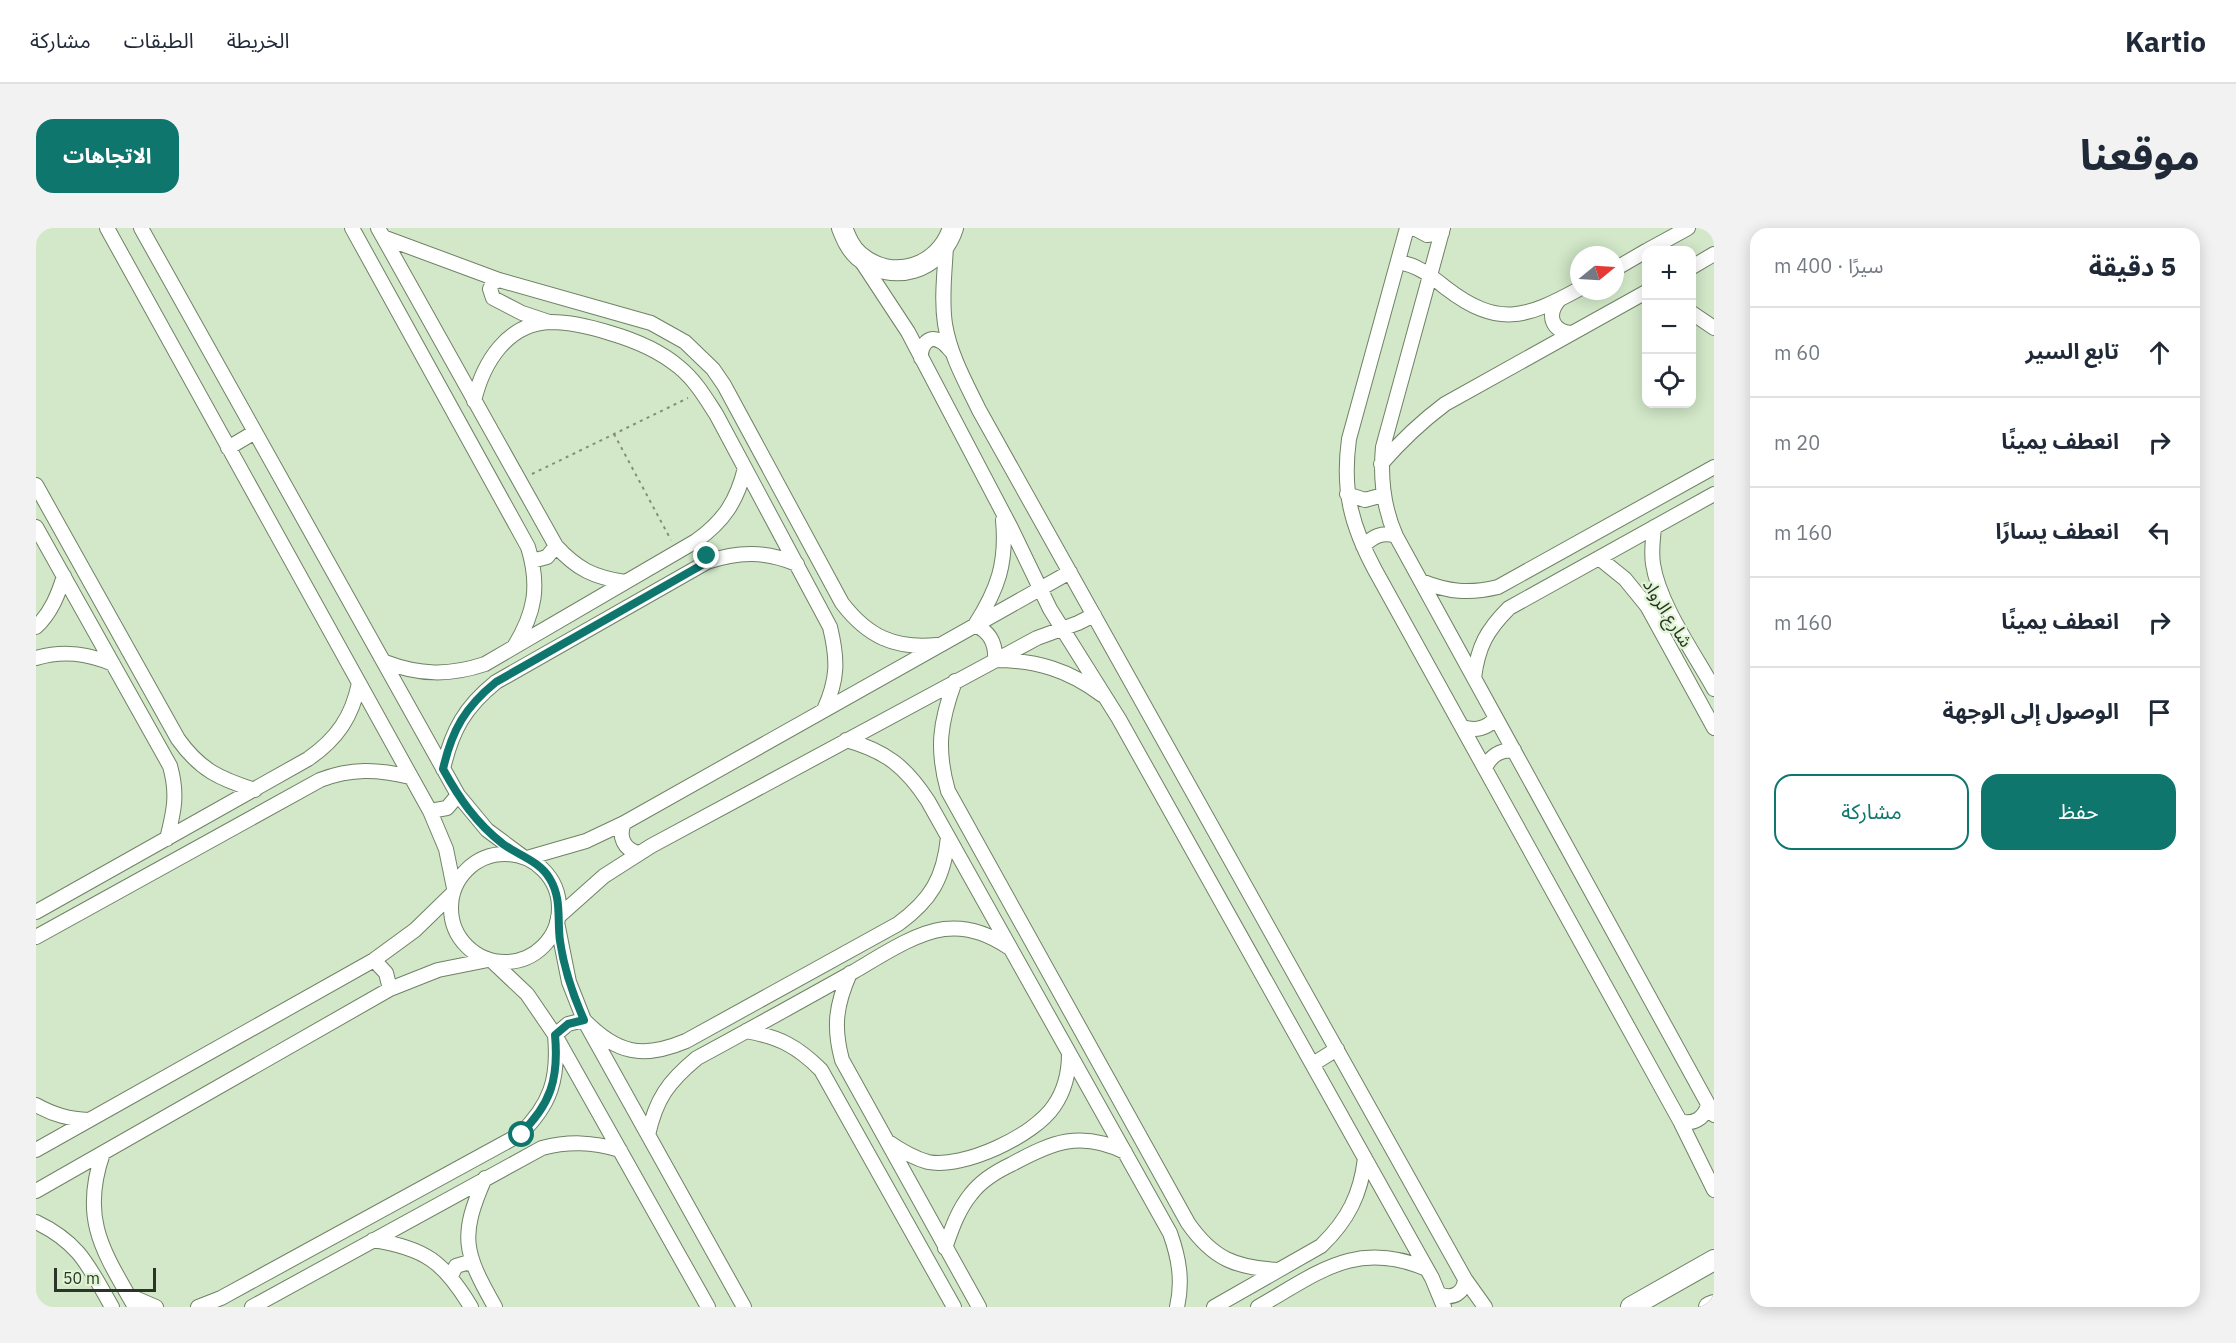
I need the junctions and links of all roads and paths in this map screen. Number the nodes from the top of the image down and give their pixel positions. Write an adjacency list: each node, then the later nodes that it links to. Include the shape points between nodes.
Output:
1 (107, 228): 33 (street)
2 (141, 228): 31 (street)
3 (352, 228): 51 (street, via 522,534)
4 (842, 228): 14 (street)
5 (1407, 228): 15 (street)
6 (1414, 228): 8 (street, via 1427,235)
7 (1688, 228): 11 (street)
8 (1443, 230): 18 (street)
9 (381, 233): 19 (street); 30 (street)
10 (951, 233): 14 (street, via 927,262 904,271 887,270); 27 (street, via 944,309)
11 (1656, 246)
12 (1642, 254): 16 (street)
13 (1714, 254): 17 (street)
14 (857, 255): 28 (street)
15 (1398, 262): 18 (street, via 1415,266); 39 (street, via 1349,439)
16 (1624, 264)
17 (1696, 265)
18 (1430, 276): 21 (street, via 1466,302 1490,313 1526,314); 34 (street, via 1386,430)
19 (499, 280): 24 (street, via 490,289 493,298); 64 (street, via 651,323 700,354 734,402)
20 (1570, 294): 21 (street)
21 (1559, 300): 26 (street, via 1553,306 1552,322 1564,333)
22 (1640, 300): 26 (street)
23 (1696, 317): 25 (street)
24 (550, 322): 29 (street, via 597,329 643,345 681,368); 30 (street, via 513,335 498,348 486,363)
25 (1714, 328)
26 (1572, 333): 34 (street, via 1445,404 1400,442)
27 (953, 354): 28 (street, via 941,341 932,339 924,344); 54 (street)
28 (921, 358): 42 (street)
29 (702, 392): 32 (path); 36 (street)
30 (474, 401): 37 (street)
31 (255, 432): 33 (street); 73 (street)
32 (614, 434): 37 (path); 49 (path)
33 (228, 448): 79 (street)
34 (1381, 464): 41 (street)
35 (1714, 467): 58 (street)
36 (745, 468): 46 (street, via 734,503 724,518); 53 (street)
37 (518, 481): 47 (street)
38 (36, 485): 86 (street)
39 (1347, 494): 41 (street, via 1365,500); 48 (street)
40 (1714, 494): 44 (street)
41 (1383, 495): 45 (street)
42 (1002, 512): 59 (street); 65 (street, via 1004,558 989,603)
43 (36, 527): 55 (street)
44 (1654, 527): 50 (street); 60 (street, شارع الرواد, via 1653,563)
45 (1396, 536): 48 (street, via 1379,535); 56 (street)
46 (696, 541): 49 (street); 52 (street, via 704,546)
47 (556, 546): 51 (street, via 547,557); 57 (street, via 586,572)
48 (1363, 546): 84 (street)
49 (677, 552): 57 (street)
50 (1599, 558): 61 (street, شارع الرواد, via 1625,579); 62 (street)
51 (532, 561): 70 (street, via 533,606)
52 (707, 562): 53 (street, via 761,553); 78 (street)
53 (797, 564): 67 (street)
54 (1070, 572): 59 (street); 63 (street)
55 (64, 576): 66 (street, via 51,608); 74 (street)
56 (1420, 581): 58 (street, via 1459,592); 76 (street)
57 (625, 582): 70 (street)
58 (1498, 587): 62 (street, via 1501,602)
59 (1039, 589): 65 (street); 68 (street)
60 (1663, 597): 61 (street, via 1655,598); 80 (street, شارع الرواد)
61 (1647, 606): 85 (street, شارع الرواد)
62 (1509, 608): 76 (street, via 1484,639)
63 (1094, 615): 68 (street); 121 (street)
64 (853, 618): 67 (street, via 843,626); 69 (street, via 891,642 919,647)
65 (975, 625): 69 (street); 72 (street, via 983,628 994,642)
66 (36, 627)
67 (830, 627): 82 (street, via 837,669)
68 (1061, 628): 72 (street); 81 (street)
69 (937, 645): 82 (street)
70 (514, 647): 75 (street)
71 (36, 658): 74 (street, via 84,654)
72 (995, 660): 77 (street); 81 (street, via 1044,664 1074,676)
73 (385, 662): 75 (street, via 414,671 445,674); 91 (street)
74 (113, 664): 88 (street)
75 (485, 664): 78 (street, via 488,677)
76 (1474, 678): 83 (street)
77 (955, 681): 87 (street); 95 (street, via 941,725 939,747)
78 (496, 682): 91 (street, via 461,719)
79 (359, 683): 92 (street); 93 (street, via 348,719 337,735 309,759)
80 (1714, 689)
81 (1107, 698): 125 (street)
82 (824, 710): 100 (street)
83 (1496, 718): 84 (street, via 1484,728); 89 (street)
84 (1462, 727): 90 (street)
85 (1714, 728)
86 (178, 739): 88 (street, via 172,749); 94 (street, via 202,767)
87 (846, 740): 98 (street, via 867,746 894,762 917,783); 103 (street)
88 (161, 750): 102 (street, via 175,783 176,801)
89 (1514, 750): 90 (street, via 1499,752); 128 (street)
90 (1485, 768): 130 (street)
91 (443, 769): 96 (street)
92 (410, 777): 97 (street, via 374,770 337,773); 99 (street)
93 (273, 780): 94 (street); 97 (street, via 284,786)
94 (255, 790): 102 (street)
95 (948, 791): 98 (street, via 934,793); 148 (street)
96 (458, 795): 99 (street, via 447,808); 104 (street, via 487,830)
97 (285, 799): 109 (street)
98 (928, 801): 101 (street)
99 (430, 811): 105 (street, via 446,849)
100 (624, 823): 103 (street, via 623,842); 104 (street, via 586,841)
101 (948, 837): 110 (street, via 940,878 929,896 915,912); 111 (street)
102 (167, 839): 106 (street)
103 (638, 853): 108 (street, via 588,889)
104 (524, 857): 105 (street, via 495,854 482,858 461,876); 108 (street, via 539,866 552,882 559,903)
105 (453, 891): 113 (street, via 416,930); 114 (street, via 452,921 457,934 476,954)
106 (36, 912)
107 (36, 920): 109 (street)
108 (558, 920): 114 (street, via 548,941 532,955 506,963); 117 (street, via 569,982)
109 (41, 933)
110 (879, 935): 112 (street, via 887,942); 120 (street)
111 (1011, 949): 112 (street, via 988,935 961,928 926,934); 122 (street)
112 (888, 952): 115 (street)
113 (374, 960): 116 (street, via 386,973); 129 (street)
114 (490, 960): 116 (street, via 438,970); 119 (street, via 527,994)
115 (850, 974): 118 (street); 124 (street, via 836,1016 836,1039)
116 (390, 989): 139 (street)
117 (584, 1020): 119 (street, via 568,1024); 120 (street, via 600,1037 620,1048 642,1052 665,1050); 133 (street)
118 (746, 1031): 123 (street); 126 (street, via 788,1043)
119 (555, 1035): 132 (street, via 556,1074 550,1093); 137 (street)
120 (686, 1041): 123 (street, via 689,1054)
121 (1337, 1049): 125 (street); 161 (street)
122 (1069, 1052): 131 (street, via 1069,1072 1063,1091); 138 (street)
123 (697, 1058): 133 (street, via 664,1091 653,1112)
124 (842, 1060): 126 (street, via 829,1060); 134 (street)
125 (1313, 1064): 142 (street)
126 (821, 1070): 173 (street)
127 (36, 1105): 129 (street, via 69,1119)
128 (1711, 1110): 130 (street, via 1698,1120)
129 (89, 1120): 136 (street)
130 (1680, 1121): 145 (street)
131 (1039, 1122): 135 (street, via 1051,1133); 141 (street)
132 (519, 1135): 140 (street, via 530,1143); 165 (street)
133 (648, 1135): 172 (street)
134 (885, 1140): 141 (street, via 928,1162 952,1163); 153 (street)
135 (1051, 1144): 138 (street, via 1090,1140); 144 (street)
136 (36, 1150)
137 (620, 1150): 140 (street, via 581,1142 561,1143); 171 (street)
138 (1125, 1152): 149 (street)
139 (103, 1153): 146 (street); 152 (street, via 93,1210)
140 (528, 1154): 143 (street)
141 (975, 1158): 144 (street, via 979,1172)
142 (1365, 1158): 151 (street, via 1353,1206); 158 (street)
143 (485, 1178): 150 (street); 156 (street, via 470,1214)
144 (987, 1179): 153 (street, via 961,1208)
145 (1714, 1190)
146 (36, 1191)
147 (36, 1222): 154 (street, via 62,1237)
148 (1188, 1223): 149 (street, via 1179,1233); 159 (street, via 1216,1254 1235,1264)
149 (1170, 1233): 175 (street, via 1180,1272)
150 (373, 1240): 160 (street, via 409,1247); 168 (street)
151 (1322, 1246): 157 (street, via 1330,1252); 159 (street)
152 (102, 1247): 154 (street, via 91,1248); 162 (street)
153 (945, 1248): 174 (street)
154 (84, 1258): 166 (street)
155 (1711, 1259): 179 (street)
156 (472, 1264): 160 (street, via 456,1266); 170 (street)
157 (1333, 1265): 158 (street, via 1370,1256 1409,1261); 177 (street)
158 (1426, 1269): 163 (street)
159 (1279, 1270): 176 (street)
160 (451, 1276): 169 (street)
161 (1465, 1279): 163 (street, via 1455,1296); 178 (street)
162 (131, 1301): 167 (street)
163 (1442, 1301)
164 (1714, 1305): 180 (street)
165 (203, 1306)
166 (112, 1307)
167 (156, 1307)
168 (252, 1307)
169 (471, 1307)
170 (495, 1307)
171 (708, 1307)
172 (744, 1307)
173 (954, 1307)
174 (979, 1307)
175 (1177, 1307)
176 (1214, 1307)
177 (1258, 1307)
178 (1485, 1307)
179 (1631, 1307)
180 (1709, 1307)

